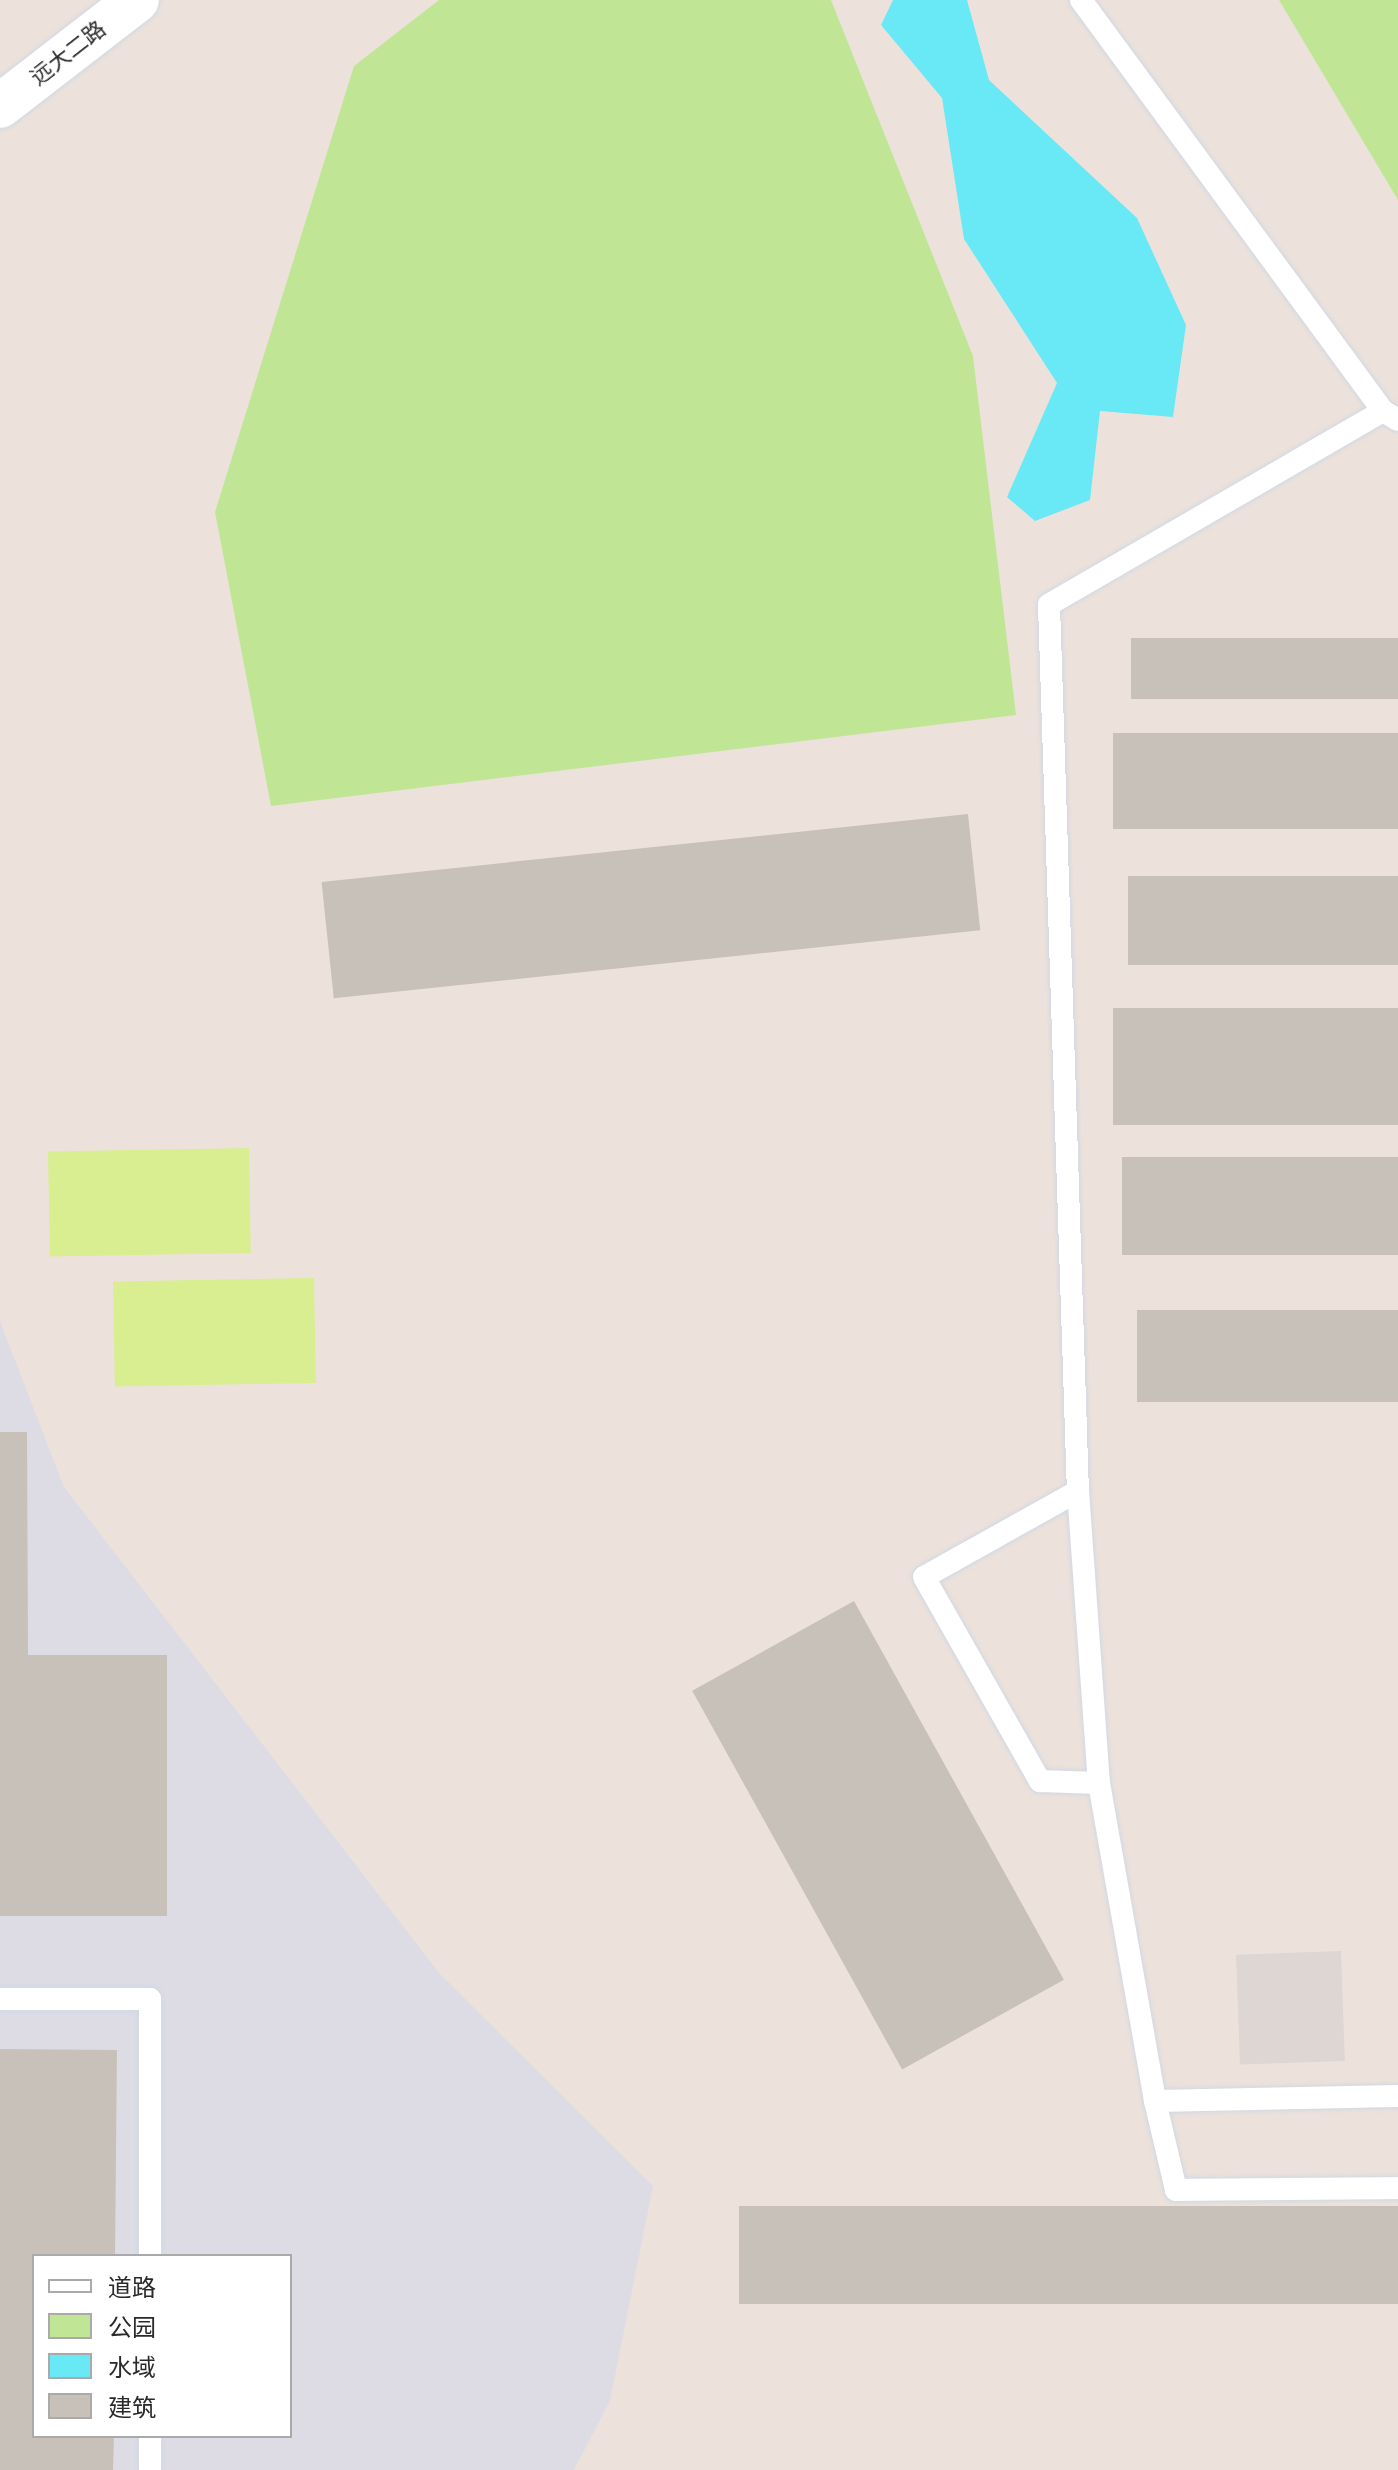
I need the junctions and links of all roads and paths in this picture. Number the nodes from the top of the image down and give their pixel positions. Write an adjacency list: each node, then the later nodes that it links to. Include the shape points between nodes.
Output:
1 (137, 0): 3 (main road, 远大二路)
2 (1081, 0): 4 (lane)
3 (0, 106)
4 (1391, 415): 5 (lane, via 1049,605)
5 (1078, 1491): 6 (lane); 6 (lane, via 924,1577 1040,1781)
6 (1099, 1783): 9 (lane)
7 (0, 1999): 11 (lane, via 150,1999)
8 (1398, 2096): 9 (lane)
9 (1155, 2101): 10 (lane, via 1176,2190)
10 (1398, 2188)
11 (150, 2254)
12 (150, 2438): 13 (lane)
13 (150, 2470)

